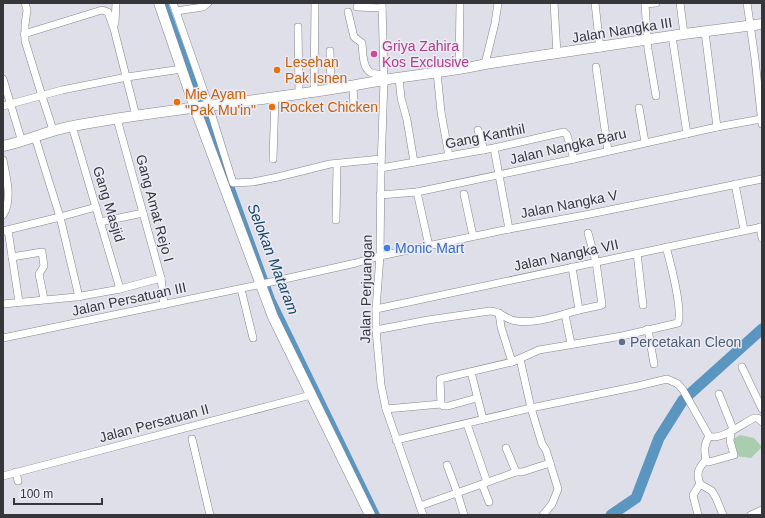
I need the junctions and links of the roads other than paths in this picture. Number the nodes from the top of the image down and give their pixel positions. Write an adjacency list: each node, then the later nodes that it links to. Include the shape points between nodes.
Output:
1 (25, 3): 23 (street, via 27,10)
2 (116, 3): 21 (street)
3 (159, 3): 32 (street)
4 (173, 3): 16 (street)
5 (208, 3): 16 (street, via 203,7)
6 (315, 3): 41 (street)
7 (460, 3): 33 (street)
8 (498, 3): 30 (street)
9 (554, 3): 29 (street)
10 (595, 3): 27 (street)
11 (656, 3): 26 (street, via 645,4)
12 (680, 3): 24 (street)
13 (747, 3): 19 (street)
14 (382, 5): 15 (street); 36 (street, Jalan Perjuangan)
15 (357, 7)
16 (176, 11): 47 (street)
17 (348, 12): 36 (street, via 354,37 362,43 367,70)
18 (762, 24): 19 (street, Jalan Nangka III)
19 (750, 25): 22 (street, Jalan Nangka III); 53 (street)
20 (298, 27): 42 (street)
21 (114, 29): 23 (street, via 108,12 102,10); 35 (street)
22 (705, 32): 24 (street, Jalan Nangka III); 55 (street)
23 (24, 34): 43 (street)
24 (684, 34): 25 (street, Jalan Nangka III)
25 (672, 36): 26 (street, Jalan Nangka III); 58 (street)
26 (647, 40): 27 (street, Jalan Nangka III); 45 (street)
27 (600, 48): 29 (street, Jalan Nangka III)
28 (330, 51): 40 (street)
29 (557, 54): 30 (street, Jalan Nangka III)
30 (486, 64): 33 (street, Jalan Nangka III)
31 (596, 67): 65 (street)
32 (182, 69): 35 (street); 48 (street)
33 (459, 70): 34 (street, Jalan Nangka III)
34 (437, 72): 37 (street, Jalan Nangka III); 66 (street, via 440,112)
35 (127, 77): 43 (street); 51 (street)
36 (383, 77): 37 (street, Jalan Nangka III); 39 (street, Jalan Nangka III); 68 (street, Jalan Perjuangan)
37 (400, 78): 71 (street, via 401,98)
38 (3, 79): 46 (street, via 7,88)
39 (353, 86): 40 (street, Jalan Nangka III); 50 (street)
40 (331, 89): 41 (street, Jalan Nangka III)
41 (314, 92): 42 (street, Jalan Nangka III)
42 (299, 94): 44 (street, Jalan Nangka III)
43 (42, 96): 46 (street); 56 (street)
44 (275, 96): 47 (street, Jalan Nangka III); 67 (street)
45 (656, 96)
46 (7, 105): 60 (street)
47 (208, 106): 48 (street, Jalan Nangka III); 72 (street, via 233,183 265,180)
48 (195, 108): 51 (street, Jalan Nangka III); 101 (street)
49 (639, 108): 61 (street)
50 (354, 109)
51 (136, 116): 52 (street, Jalan Nangka III)
52 (117, 119): 54 (street, Jalan Nangka III); 81 (street, Gang Amat Rejo I)
53 (762, 121): 55 (street, Jalan Nangka Baru)
54 (72, 126): 56 (street, Jalan Nangka III); 80 (street, Gang Masjid)
55 (717, 127): 58 (street, Jalan Nangka Baru)
56 (54, 130): 59 (street, Jalan Nangka III)
57 (478, 130): 64 (street)
58 (687, 134): 61 (street, Jalan Nangka Baru)
59 (35, 137): 60 (street, Jalan Nangka III); 83 (street)
60 (22, 142): 62 (street, Jalan Nangka III)
61 (645, 142): 65 (street, Jalan Nangka Baru)
62 (3, 146)
63 (494, 148): 64 (street, Gang Kanthil); 69 (street, Gang Kanthil, via 564,132); 74 (street)
64 (484, 150): 66 (street, Gang Kanthil)
65 (608, 151): 69 (street, Jalan Nangka Baru)
66 (449, 156): 71 (street, Gang Kanthil)
67 (273, 159)
68 (381, 159): 72 (street); 73 (street, Jalan Perjuangan)
69 (574, 159): 74 (street, Jalan Nangka Baru)
70 (3, 160): 82 (street, via 8,191 6,211)
71 (414, 162): 73 (street, Gang Kanthil)
72 (337, 164): 84 (street)
73 (381, 168): 79 (street, Jalan Perjuangan)
74 (498, 175): 77 (street, Jalan Nangka Baru); 88 (street)
75 (762, 179): 76 (street, Jalan Nangka V)
76 (735, 184): 88 (street, Jalan Nangka V); 89 (street)
77 (417, 192): 79 (street, Jalan Nangka Baru); 93 (street)
78 (464, 194): 91 (street)
79 (380, 196): 96 (street, Jalan Perjuangan)
80 (96, 207): 83 (street); 85 (street, Gang Masjid)
81 (143, 213): 85 (street); 100 (street, Gang Amat Rejo I)
82 (3, 215)
83 (60, 217): 87 (street); 104 (street)
84 (336, 220)
85 (100, 222): 102 (street, Gang Masjid)
86 (761, 227): 89 (street, Jalan Nangka VII); 92 (street)
87 (5, 229): 97 (street)
88 (509, 229): 91 (street, Jalan Nangka V)
89 (744, 230): 94 (street, Jalan Nangka VII)
90 (588, 233): 98 (street)
91 (473, 236): 93 (street, Jalan Nangka V)
92 (762, 238)
93 (429, 246): 96 (street, Jalan Nangka V)
94 (666, 247): 95 (street, Jalan Nangka VII); 114 (street, via 672,268 679,321)
95 (637, 253): 98 (street, Jalan Nangka VII); 109 (street)
96 (380, 256): 101 (street, Jalan Nangka V); 110 (street, Jalan Perjuangan)
97 (12, 257): 105 (street, via 42,252 44,266 39,274); 106 (street)
98 (596, 262): 99 (street, Jalan Nangka VII); 111 (street, via 602,305)
99 (572, 267): 110 (street, Jalan Nangka VII); 111 (street)
100 (161, 278): 102 (street); 108 (street, Gang Amat Rejo I)
101 (265, 283): 103 (street, Jalan Persatuan III); 125 (street, via 274,317)
102 (120, 289): 104 (street)
103 (241, 289): 108 (street, Jalan Persatuan III); 117 (street)
104 (79, 296): 105 (street)
105 (44, 299): 106 (street)
106 (19, 302): 107 (street)
107 (3, 304)
108 (164, 305): 116 (street, Jalan Persatuan III)
109 (643, 305)
110 (376, 309): 115 (street, Jalan Perjuangan)
111 (579, 310): 113 (street)
112 (499, 313): 113 (street, via 508,319 526,322); 115 (street, via 490,311); 120 (street)
113 (565, 314): 118 (street)
114 (648, 329): 118 (street); 121 (street)
115 (376, 330): 129 (street, Jalan Perjuangan)
116 (3, 338)
117 (253, 338)
118 (571, 344): 119 (street, via 539,350)
119 (520, 359): 120 (street); 128 (street)
120 (512, 362): 123 (street)
121 (654, 364)
122 (742, 367): 130 (street)
123 (471, 372): 126 (street); 127 (street, via 440,380)
124 (719, 394): 133 (street)
125 (311, 395): 141 (street, Jalan Persatuan II); 152 (street)
126 (477, 398): 127 (street, via 444,407); 131 (street)
127 (440, 404): 129 (street)
128 (531, 408): 131 (street); 134 (street, via 663,379 678,384 683,390); 139 (street)
129 (386, 409): 136 (street, Jalan Perjuangan)
130 (761, 416): 133 (street)
131 (483, 419): 132 (street)
132 (467, 424): 136 (street); 145 (street)
133 (732, 430): 134 (street, via 717,437); 138 (street, via 730,441 734,455 709,462)
134 (709, 436): 138 (street, via 704,445)
135 (192, 439): 151 (street)
136 (396, 440): 149 (street, Jalan Perjuangan)
137 (506, 448): 142 (street)
138 (706, 460): 146 (street, via 698,472)
139 (550, 463): 142 (street); 155 (street, via 558,489 552,504)
140 (447, 465): 147 (street)
141 (16, 472): 143 (street, Jalan Persatuan II); 144 (street)
142 (516, 472): 145 (street)
143 (3, 476)
144 (18, 481)
145 (485, 483): 147 (street); 148 (street)
146 (700, 484): 156 (street, via 693,495); 157 (street, via 712,491)
147 (457, 492): 149 (street); 154 (street)
148 (489, 502)
149 (420, 506): 153 (street, Jalan Perjuangan)
150 (762, 510): 158 (street)
151 (210, 515)
152 (370, 515)
153 (423, 515)
154 (464, 515)
155 (543, 515)
156 (698, 515)
157 (723, 515)
158 (751, 515)

